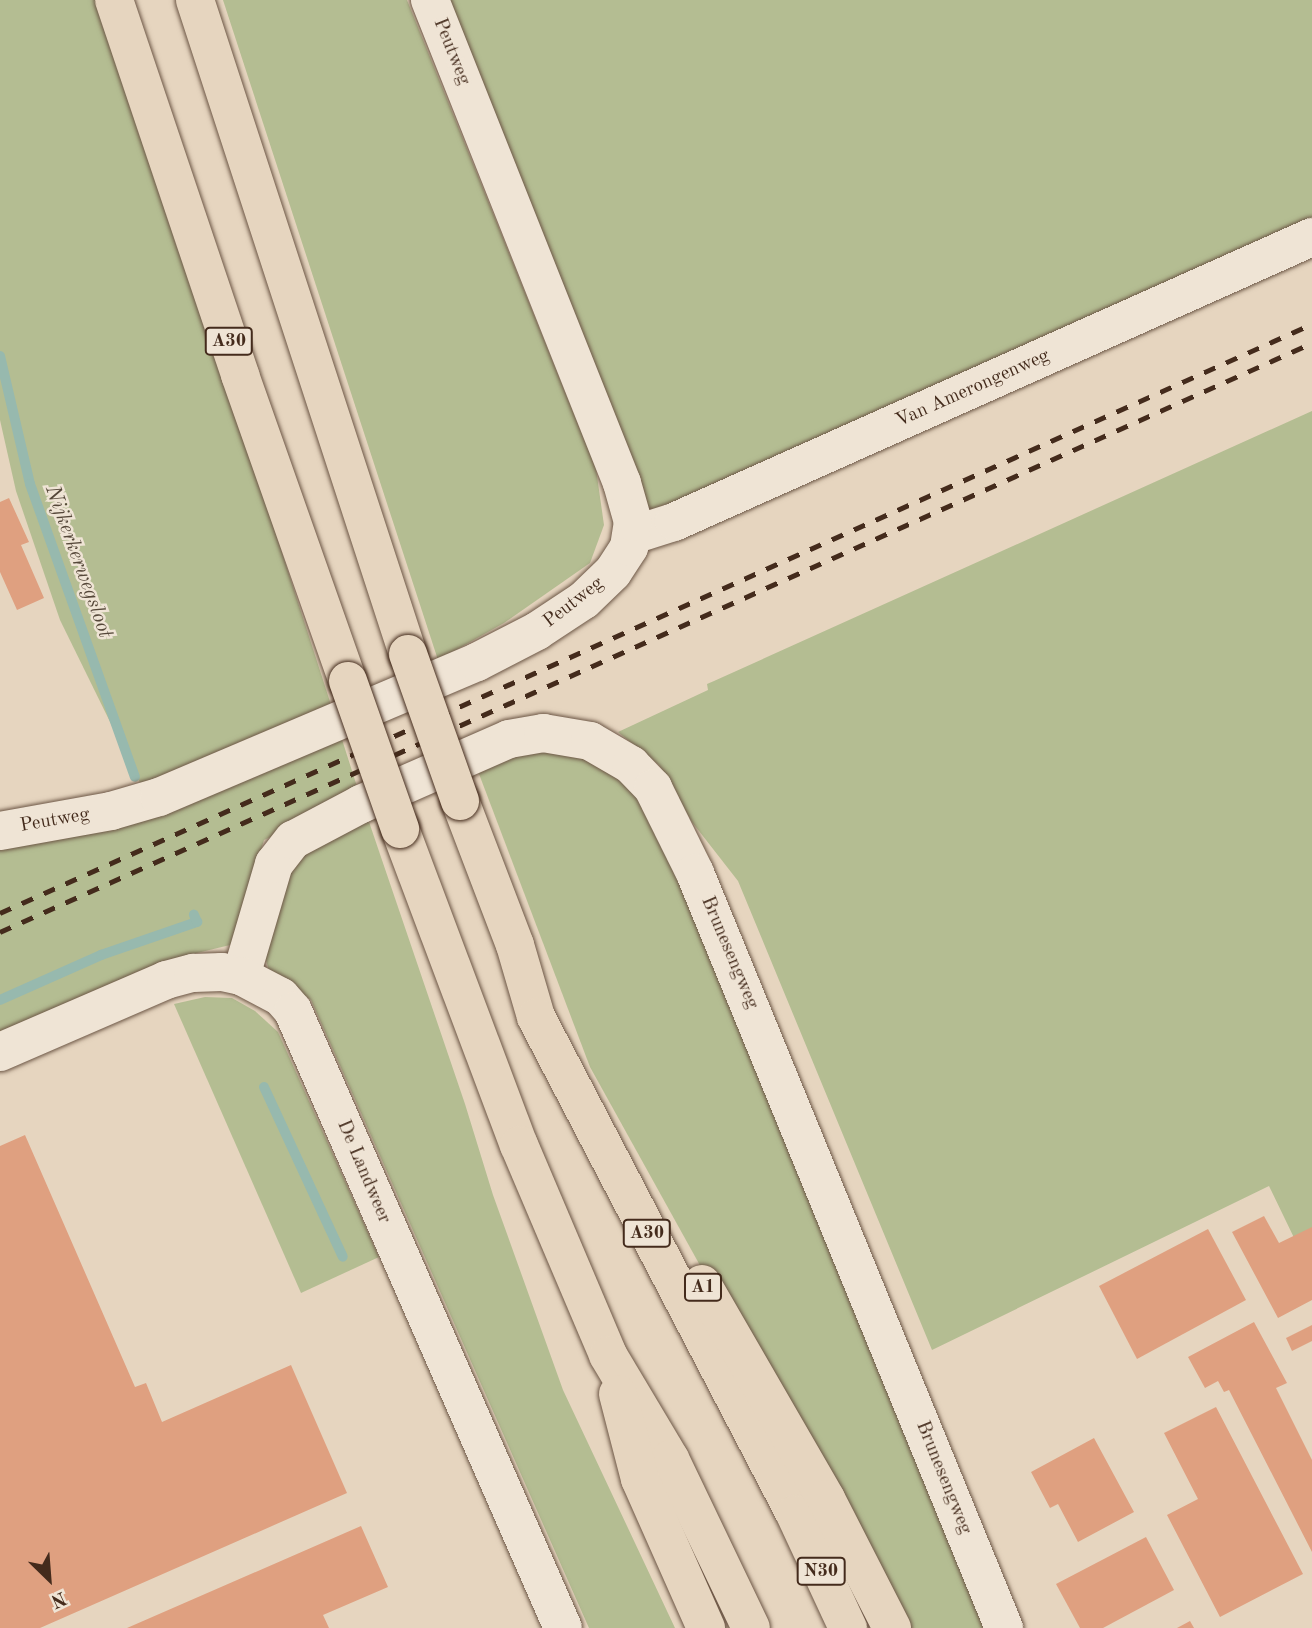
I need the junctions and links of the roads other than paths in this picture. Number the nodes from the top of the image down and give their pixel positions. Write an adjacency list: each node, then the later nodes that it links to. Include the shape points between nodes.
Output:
1 (114, 0): 10 (highway, A30, bridge, via 400,829 519,1145)
2 (195, 0): 7 (highway, A30, bridge, via 374,554)
3 (430, 0): 5 (street, Peutweg, via 607,444 629,508)
4 (1312, 237): 5 (street, Van Amerongenweg, via 687,517)
5 (633, 535): 6 (street, Peutweg, via 621,560 592,593 500,652 159,797 111,811)
6 (0, 831)
7 (515, 945): 11 (highway, A30, via 536,1017 572,1091); 16 (highway, A1, via 826,1499)
8 (241, 976): 9 (street, De Landweer, via 192,973 166,980); 12 (street, De Landweer, via 281,997 293,1011); 17 (street, Brunesengweg, via 274,864 293,840 361,804 509,739 543,733 590,741 631,765 653,788 695,873)
9 (0, 1052)
10 (608, 1355): 13 (highway, A30, via 640,1479); 14 (highway, A30, via 670,1459)
11 (795, 1514): 15 (highway, N30)
12 (563, 1628)
13 (706, 1628)
14 (751, 1628)
15 (848, 1628)
16 (892, 1628)
17 (1004, 1628)

